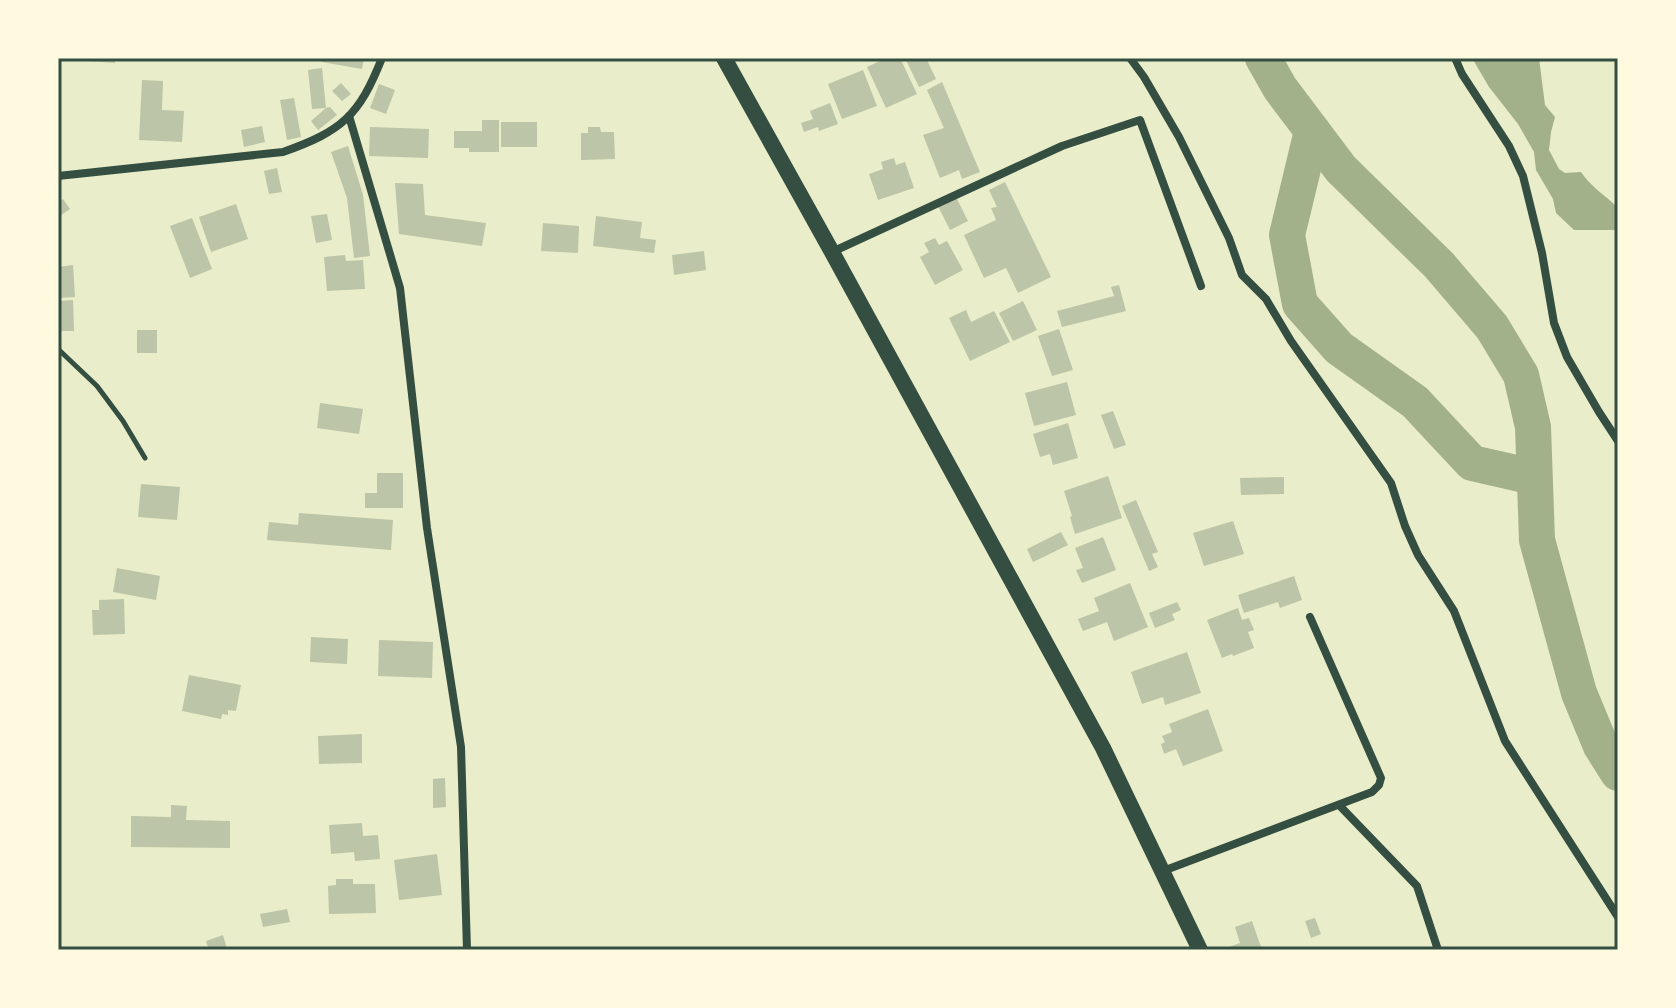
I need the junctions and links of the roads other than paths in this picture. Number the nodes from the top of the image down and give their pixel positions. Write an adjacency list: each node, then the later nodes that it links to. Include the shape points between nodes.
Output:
1 (382, 58): 5 (street, via 363,100)
2 (724, 58): 7 (main road)
3 (1130, 58): 15 (street, via 1179,137 1242,275 1266,299 1391,483 1418,555 1454,611 1505,741)
4 (1455, 58): 10 (street, via 1523,176 1554,323 1567,357)
5 (349, 116): 6 (street, via 317,140 283,152); 16 (street, via 400,288 427,528 461,747)
6 (58, 176)
7 (832, 252): 8 (street, via 1062,146 1140,120); 14 (main road, via 1103,748)
8 (1201, 286)
9 (58, 349): 11 (lane, via 97,386)
10 (1618, 441)
11 (145, 458)
12 (1310, 617): 13 (street, via 1381,778 1372,792)
13 (1339, 805): 14 (street); 18 (street, via 1417,886)
14 (1163, 871): 17 (main road)
15 (1618, 917)
16 (467, 950)
17 (1200, 950)
18 (1438, 950)

